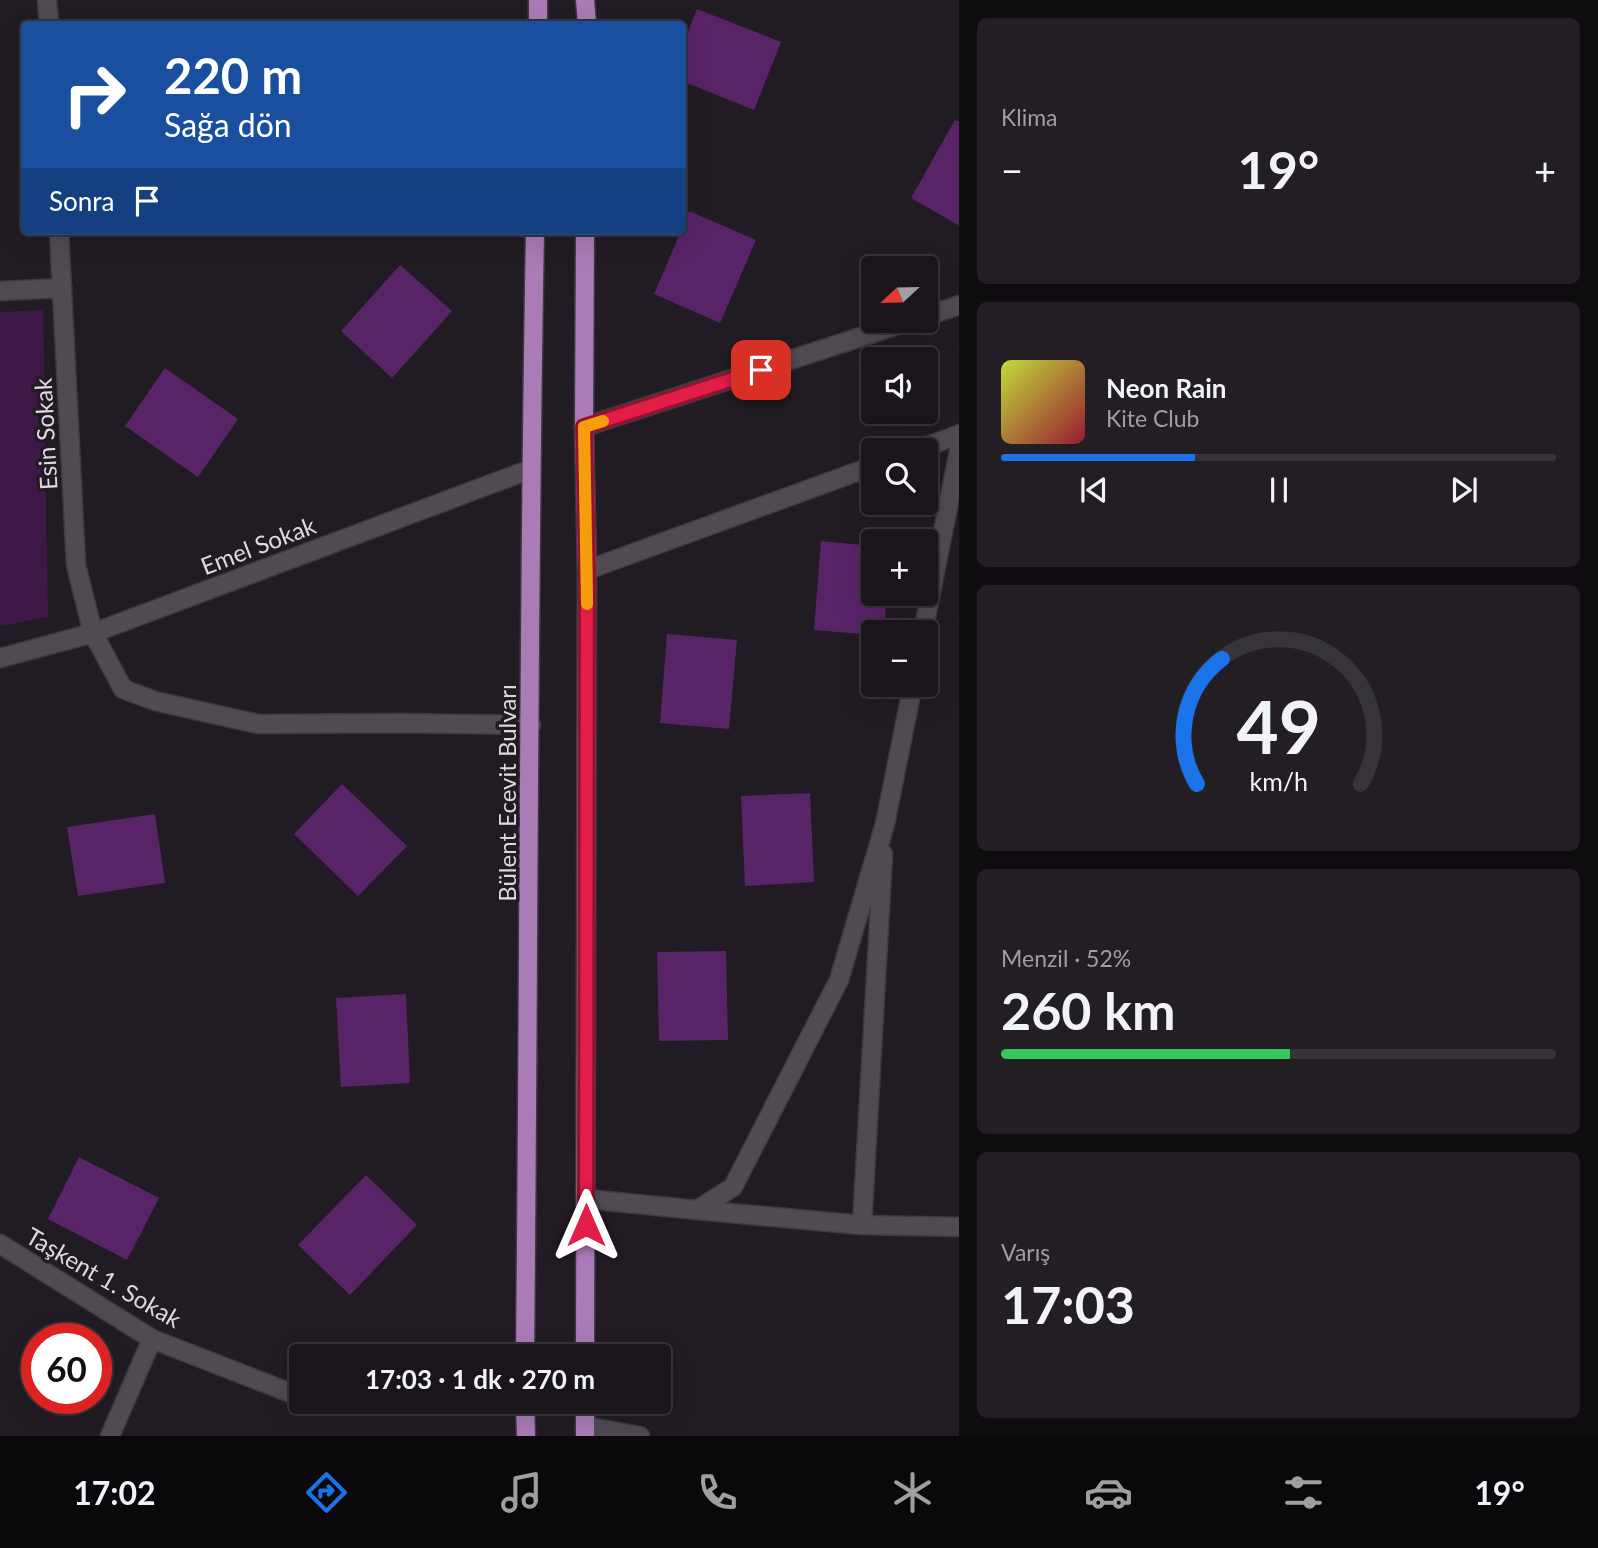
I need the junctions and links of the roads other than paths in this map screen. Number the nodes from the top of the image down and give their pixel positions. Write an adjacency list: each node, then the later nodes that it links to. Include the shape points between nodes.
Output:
1 (47, 0): 4 (street)
2 (538, 0): 5 (main road)
3 (585, 0): 6 (main road)
4 (49, 21)
5 (538, 21)
6 (587, 21)
7 (59, 235): 10 (street, Esin Sokak)
8 (535, 235): 19 (main road, Bülent Ecevit Bulvarı)
9 (585, 235): 15 (main road)
10 (62, 288): 11 (street); 23 (street, Esin Sokak, via 76,565)
11 (0, 291)
12 (959, 305): 13 (street)
13 (938, 312)
14 (873, 333): 15 (street)
15 (584, 427): 21 (main road)
16 (959, 435): 17 (street)
17 (938, 442)
18 (959, 446): 22 (street)
19 (531, 469): 23 (street, Emel Sokak); 26 (main road, Bülent Ecevit Bulvarı)
20 (861, 470): 21 (street)
21 (587, 570): 28 (main road)
22 (925, 620)
23 (93, 633): 24 (street, Emel Sokak); 26 (street, Esin Sokak, via 123,689 155,701 258,724)
24 (0, 658)
25 (909, 697): 27 (street)
26 (531, 726): 34 (main road, Bülent Ecevit Bulvarı)
27 (885, 824): 29 (street, via 839,980 733,1187); 30 (street)
28 (586, 1199): 29 (street); 35 (main road)
29 (697, 1210): 30 (street)
30 (862, 1225): 31 (street)
31 (959, 1227)
32 (0, 1244): 33 (street, Taşkent 1. Sokak)
33 (152, 1339): 36 (street, Taşkent 1. Sokak); 39 (street)
34 (526, 1344)
35 (585, 1344)
36 (289, 1392)
37 (526, 1414): 40 (main road)
38 (585, 1431): 41 (street)
39 (110, 1436)
40 (526, 1436)
41 (640, 1436)

